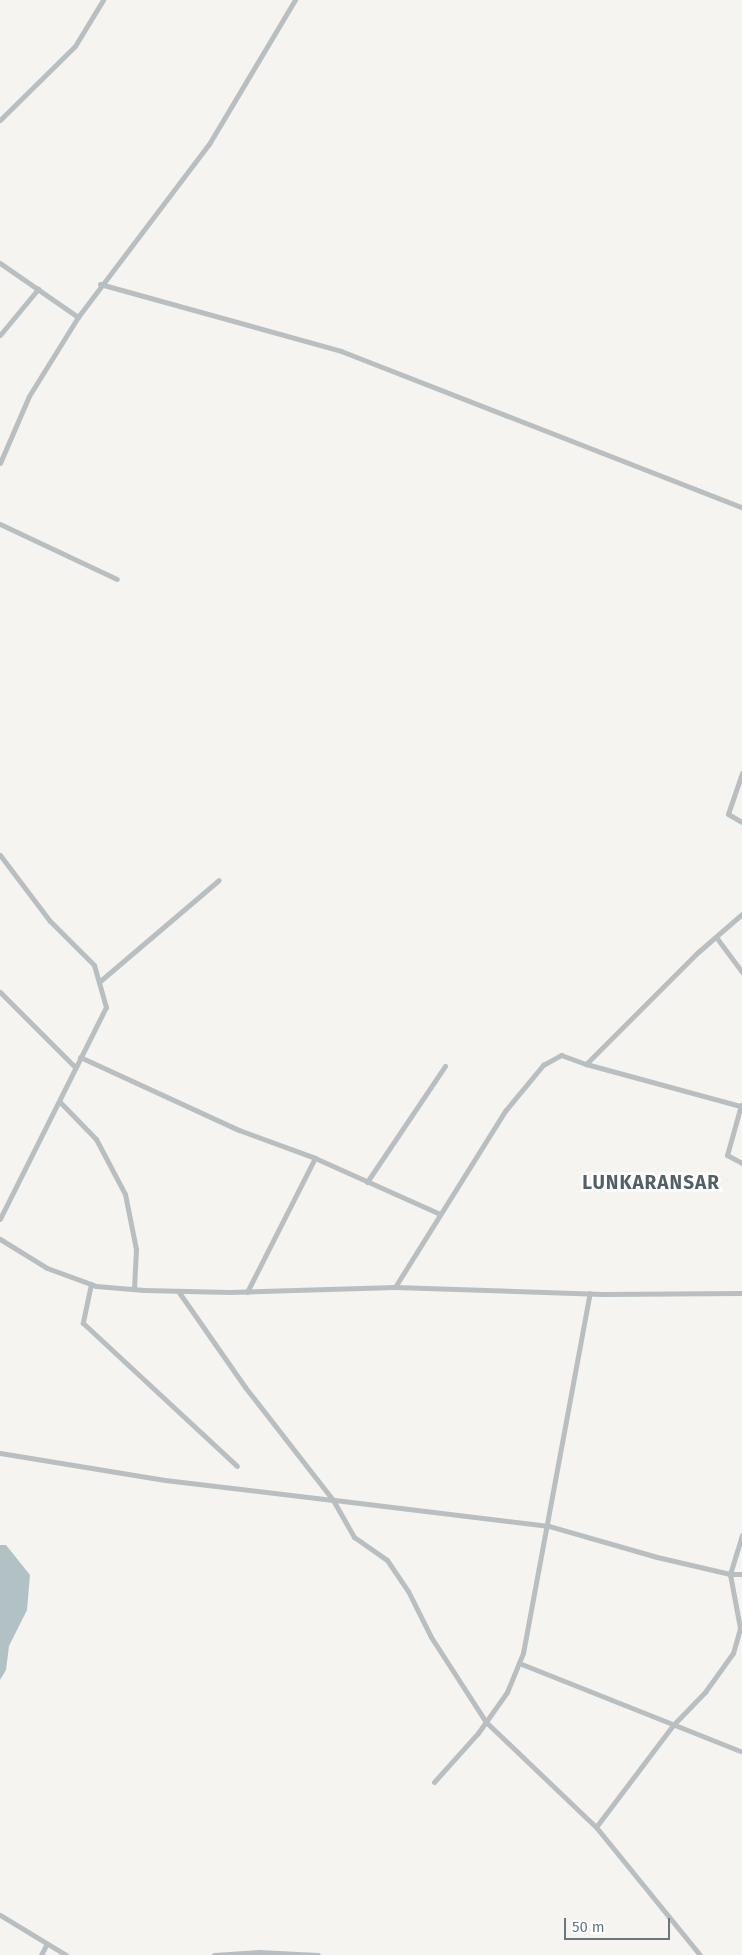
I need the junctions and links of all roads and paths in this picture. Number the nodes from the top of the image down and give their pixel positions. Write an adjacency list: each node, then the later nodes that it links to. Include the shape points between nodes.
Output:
1 (103, 0): 3 (street, via 75,46)
2 (295, 0): 5 (street, via 209,144)
3 (0, 120)
4 (0, 263): 6 (street)
5 (100, 284): 7 (street); 10 (street, via 341,351)
6 (38, 289): 7 (street); 8 (street)
7 (78, 317): 9 (street, via 29,396)
8 (0, 335)
9 (0, 463)
10 (742, 507)
11 (0, 524): 12 (street)
12 (117, 579)
13 (742, 773): 14 (street, via 728,814)
14 (742, 822)
15 (0, 855): 20 (street, via 50,921 94,965)
16 (220, 880): 20 (street)
17 (742, 914): 18 (street)
18 (716, 937): 19 (street); 23 (street, via 640,1007)
19 (742, 972)
20 (99, 982): 22 (street, via 106,1007)
21 (0, 992): 25 (street)
22 (80, 1057): 25 (street); 28 (street, via 239,1130)
23 (586, 1064): 27 (street); 31 (street, via 561,1055 543,1065 505,1111)
24 (445, 1066): 30 (street)
25 (75, 1067): 26 (street)
26 (59, 1101): 32 (street); 36 (street, via 96,1139 125,1194 136,1249)
27 (741, 1104): 29 (street, via 727,1155)
28 (316, 1158): 30 (street); 38 (street)
29 (742, 1163)
30 (367, 1182): 31 (street)
31 (440, 1214): 35 (street)
32 (0, 1219)
33 (0, 1239): 34 (street, via 46,1268)
34 (91, 1284): 36 (street); 42 (street, via 83,1322)
35 (395, 1287): 38 (street); 39 (street)
36 (134, 1289): 37 (street)
37 (178, 1291): 38 (street); 43 (street, via 245,1387)
38 (247, 1292)
39 (590, 1293): 40 (street); 44 (street)
40 (742, 1293)
41 (0, 1453): 43 (street, via 165,1480)
42 (237, 1466)
43 (333, 1500): 44 (street); 50 (street, via 354,1537 387,1560 408,1591 430,1637)
44 (549, 1526): 46 (street); 49 (street)
45 (742, 1535): 46 (street)
46 (730, 1574): 47 (street); 48 (street)
47 (742, 1574)
48 (741, 1628): 51 (street, via 733,1653 705,1692)
49 (519, 1663): 50 (street, via 507,1692); 51 (street)
50 (486, 1722): 53 (street); 54 (street)
51 (674, 1724): 52 (street); 54 (street)
52 (741, 1752)
53 (434, 1782)
54 (596, 1828): 61 (street)
55 (0, 1915): 56 (street)
56 (46, 1945): 57 (street); 58 (street)
57 (41, 1955)
58 (66, 1955)
59 (214, 1955): 60 (street, via 259,1952)
60 (318, 1955)
61 (700, 1955)

